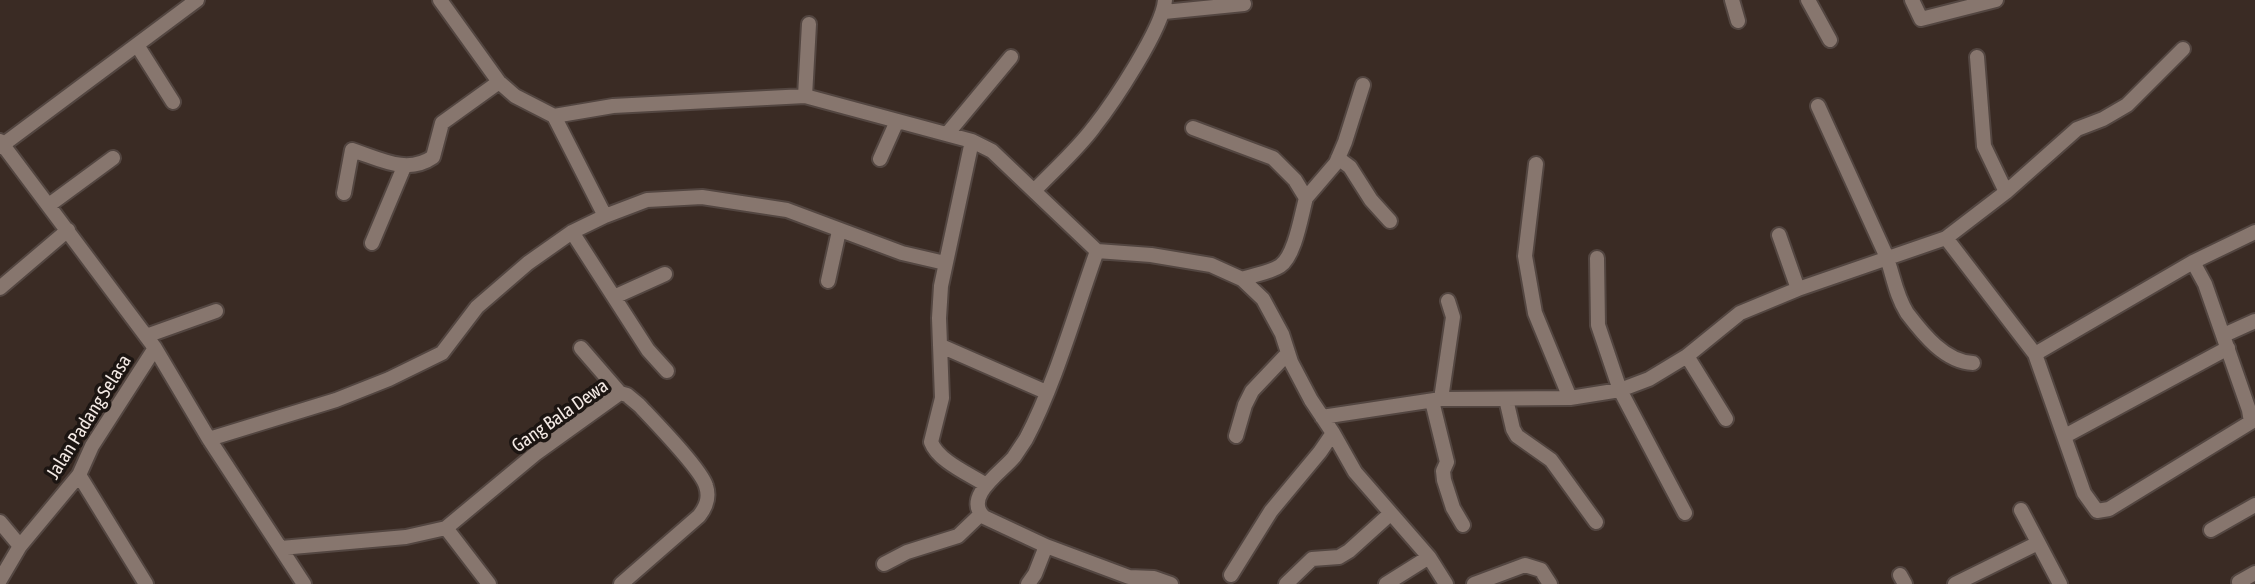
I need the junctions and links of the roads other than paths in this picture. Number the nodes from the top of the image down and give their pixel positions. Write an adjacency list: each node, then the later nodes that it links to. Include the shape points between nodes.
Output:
1 (197, 0): 12 (street)
2 (440, 0): 16 (street)
3 (1732, 0): 9 (street)
4 (1808, 0): 11 (street)
5 (1912, 0): 6 (street, via 1922,19)
6 (1996, 0)
7 (1244, 4): 8 (street)
8 (1165, 6): 32 (street, via 1144,50 1094,128)
9 (1738, 21)
10 (809, 24): 18 (street)
11 (1830, 40)
12 (136, 45): 19 (street); 26 (street)
13 (2183, 48): 33 (street, via 2127,104 2077,129)
14 (1011, 57): 24 (street)
15 (1976, 57): 33 (street, via 1984,146)
16 (499, 82): 21 (street); 31 (street, via 442,122 433,157)
17 (1363, 85): 28 (street)
18 (805, 96): 21 (street, via 613,106); 22 (street)
19 (173, 102)
20 (1818, 106): 47 (street)
21 (554, 116): 37 (street)
22 (897, 121): 24 (street); 29 (street)
23 (1193, 128): 35 (street, via 1273,158)
24 (947, 134): 25 (street)
25 (972, 141): 32 (street, via 992,151); 50 (street)
26 (1, 144): 36 (street, Jalan Padang Selasa)
27 (113, 158): 36 (street)
28 (1338, 158): 35 (street); 38 (street, via 1350,167)
29 (880, 159)
30 (1535, 164): 72 (street, via 1525,256 1535,313)
31 (404, 167): 34 (street, via 352,150); 45 (street)
32 (1034, 191): 46 (street)
33 (2006, 192): 44 (street)
34 (344, 193)
35 (1306, 198): 52 (street, via 1296,238 1281,266)
36 (49, 205): 39 (street, Jalan Padang Selasa)
37 (605, 216): 40 (street, via 647,200 702,197 787,210); 41 (street)
38 (1390, 221)
39 (68, 230): 54 (street); 60 (street, Jalan Padang Selasa)
40 (839, 231): 50 (street); 53 (street)
41 (572, 232): 56 (street); 81 (street, via 477,307 442,353 335,400)
42 (2255, 232): 49 (street)
43 (1779, 235): 55 (street)
44 (1946, 238): 47 (street); 65 (street)
45 (372, 243)
46 (1097, 251): 52 (street, via 1211,265); 70 (street)
47 (1886, 257): 55 (street); 67 (street, via 1908,314 1953,359)
48 (1597, 258): 69 (street, via 1598,325)
49 (2193, 261): 61 (street); 65 (street)
50 (945, 263): 62 (street)
51 (665, 274): 56 (street)
52 (1242, 279): 64 (street, via 1264,299)
53 (828, 281)
54 (0, 288)
55 (1798, 289): 66 (street, via 1740,313)
56 (614, 297): 68 (street)
57 (1448, 301): 74 (street, via 1453,317)
58 (216, 311): 60 (street)
59 (2255, 321): 61 (street)
60 (151, 342): 81 (street); 82 (street, Jalan Padang Selasa)
61 (2226, 342): 77 (street); 80 (street)
62 (941, 346): 70 (street); 83 (street, via 942,398 933,449)
63 (581, 348): 71 (street)
64 (1288, 354): 75 (street); 79 (street, via 1252,391)
65 (2035, 354): 80 (street)
66 (1687, 356): 69 (street); 76 (street)
67 (1973, 363)
68 (667, 371)
69 (1620, 390): 72 (street); 86 (street)
70 (1046, 392): 83 (street, via 1013,458)
71 (620, 393): 92 (street, Gang Bala Dewa, via 535,454); 102 (street, Gang Bala Dewa, via 653,420 707,488 706,507)
72 (1570, 398): 73 (street)
73 (1506, 399): 74 (street); 90 (street, via 1517,436 1551,460)
74 (1436, 400): 75 (street); 91 (street, via 1447,461 1444,480)
75 (1322, 417): 78 (street)
76 (1726, 419)
77 (2253, 421): 80 (street, via 2109,509 2097,511 2084,493)
78 (1333, 433): 88 (street, via 1355,472); 101 (street, via 1271,511)
79 (1236, 436)
80 (2065, 436)
81 (209, 439): 97 (street)
82 (79, 475): 95 (street, Jalan Padang Selasa); 105 (street)
83 (986, 485): 87 (street, via 978,497)
84 (2255, 505): 93 (street)
85 (2021, 510): 94 (street)
86 (1685, 513)
87 (981, 514): 96 (street); 99 (street, via 958,536)
88 (1390, 514): 98 (street); 111 (street, via 1349,551 1312,559)
89 (0, 522): 95 (street)
90 (1596, 522)
91 (1463, 525)
92 (446, 528): 97 (street, Gang Bala Dewa, via 406,537); 107 (street)
93 (2211, 530)
94 (2038, 543): 116 (street); 117 (street)
95 (20, 546): 103 (street, Jalan Padang Selasa)
96 (1046, 546): 109 (street); 110 (street, via 1129,577)
97 (281, 548): 106 (street)
98 (1429, 557): 112 (street); 113 (street)
99 (884, 564)
100 (2255, 573): 104 (street)
101 (1231, 575)
102 (637, 579): 108 (street, Gang Bala Dewa)
103 (0, 580)
104 (2239, 582)
105 (146, 584)
106 (304, 584)
107 (489, 584)
108 (621, 584)
109 (1028, 584)
110 (1171, 584)
111 (1286, 584)
112 (1386, 584)
113 (1446, 584)
114 (1474, 584): 115 (street, via 1525,565 1541,570)
115 (1550, 584)
116 (1955, 584)
117 (2060, 584)

